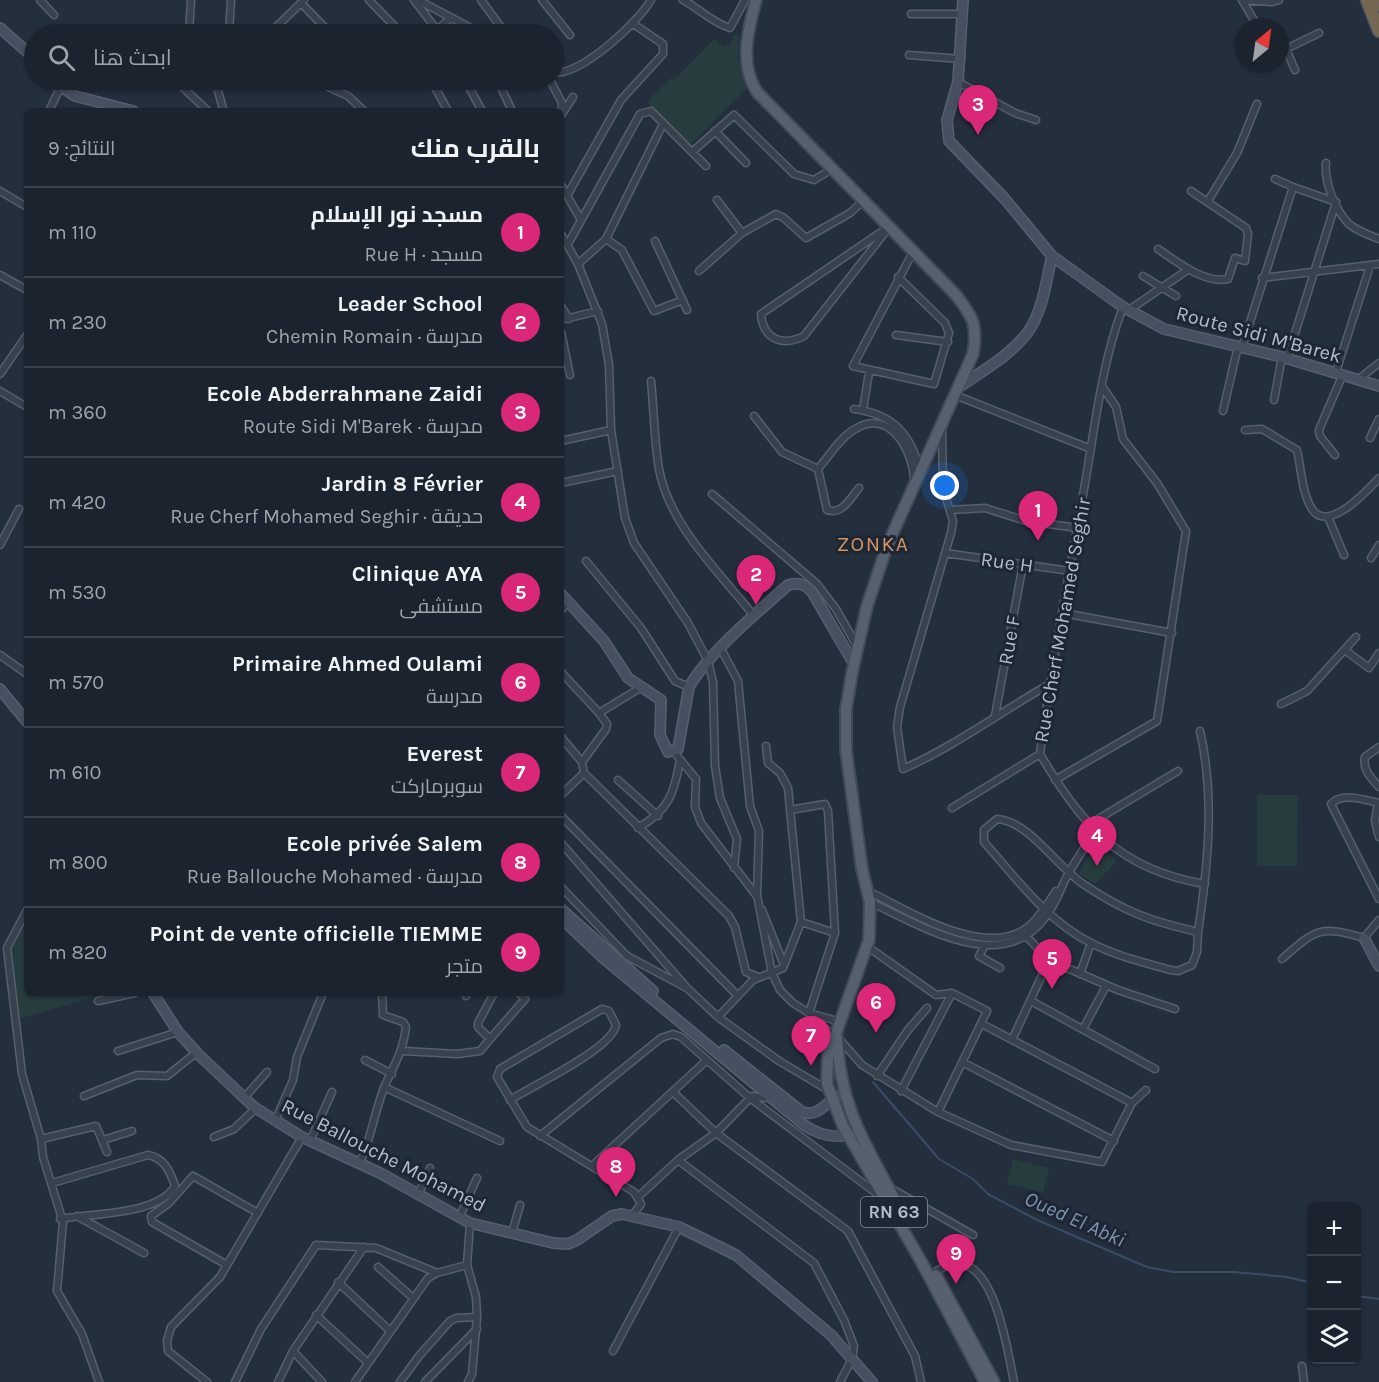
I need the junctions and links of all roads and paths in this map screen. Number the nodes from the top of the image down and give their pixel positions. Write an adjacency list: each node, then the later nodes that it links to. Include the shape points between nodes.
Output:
1 (40, 0): 23 (street)
2 (191, 0): 27 (street)
3 (231, 0): 28 (street)
4 (369, 0): 31 (street)
5 (416, 0): 24 (street); 32 (street)
6 (481, 0): 35 (street)
7 (542, 0): 36 (street)
8 (651, 0): 26 (street)
9 (682, 0): 20 (street)
10 (702, 0): 20 (street)
11 (745, 0): 20 (street, via 730,28 709,20)
12 (756, 0): 78 (main road, RN 63, via 747,33 750,81)
13 (963, 0): 22 (street, Route Sidi M'Barek)
14 (1242, 0): 15 (street); 25 (street)
15 (1279, 0)
16 (1367, 0): 39 (highway)
17 (1377, 0): 19 (highway)
18 (302, 1): 29 (street); 30 (street)
19 (1379, 5)
20 (699, 8)
21 (911, 14): 22 (street)
22 (963, 14): 45 (street, Route Sidi M'Barek)
23 (54, 15)
24 (450, 18): 33 (street); 34 (street)
25 (1253, 18)
26 (632, 23): 48 (street, via 615,40); 84 (street, via 663,44 663,54 621,100)
27 (190, 24)
28 (230, 24)
29 (279, 24)
30 (322, 24)
31 (392, 24)
32 (431, 24)
33 (445, 24)
34 (462, 24)
35 (499, 24)
36 (561, 24)
37 (0, 28): 43 (street)
38 (564, 28): 41 (street)
39 (1379, 32)
40 (1319, 33): 42 (street)
41 (570, 35)
42 (1289, 46)
43 (24, 49)
44 (909, 54): 45 (street)
45 (961, 59): 49 (street, Route Sidi M'Barek)
46 (1289, 59): 47 (street)
47 (1295, 70)
48 (564, 72)
49 (958, 82): 71 (street); 100 (street, Route Sidi M'Barek, via 947,120 949,141)
50 (59, 90): 61 (street)
51 (65, 90): 62 (street)
52 (186, 90): 63 (street)
53 (218, 90): 64 (street)
54 (335, 90): 65 (street)
55 (436, 90): 66 (street)
56 (470, 90): 67 (street)
57 (502, 90): 68 (street)
58 (555, 90): 69 (street)
59 (573, 98): 70 (street)
60 (1257, 104): 87 (street, via 1237,153)
61 (50, 108)
62 (118, 108)
63 (205, 108)
64 (222, 108)
65 (361, 108)
66 (446, 108)
67 (480, 108)
68 (511, 108)
69 (561, 108)
70 (564, 111)
71 (1036, 120)
72 (663, 124): 74 (street); 90 (street, via 651,111 640,114); 94 (street)
73 (714, 131): 74 (street); 75 (street); 78 (street, via 734,115 794,174 814,180)
74 (692, 152): 77 (street)
75 (746, 163)
76 (1326, 163): 88 (street, via 1326,180)
77 (706, 166)
78 (833, 168): 86 (main road, RN 63)
79 (1275, 179): 80 (street)
80 (1293, 187): 88 (street); 110 (street)
81 (564, 189): 84 (street)
82 (0, 191): 89 (street)
83 (1191, 191): 87 (street)
84 (568, 194): 90 (street)
85 (717, 200): 92 (street)
86 (864, 200): 91 (main road, RN 63); 92 (street, via 850,213 806,238 776,214)
87 (1208, 201): 104 (street, via 1247,231 1245,261 1235,258 1225,280)
88 (1336, 202): 95 (street, via 1349,224); 106 (street)
89 (24, 205)
90 (581, 220): 97 (street)
91 (890, 226): 91 (street, via 804,336 792,342 768,334 761,314); 99 (main road, RN 63)
92 (741, 234): 105 (street)
93 (564, 238): 97 (street)
94 (606, 239): 101 (street); 114 (street, via 622,250 654,311)
95 (1379, 239)
96 (655, 241): 114 (street)
97 (568, 244): 101 (street)
98 (1158, 249): 104 (street)
99 (913, 252): 109 (street); 137 (main road, RN 63, via 956,295 977,332 974,354)
100 (1052, 256): 115 (street, Route Sidi M'Barek); 137 (street, via 1043,296 1028,332)
101 (578, 264): 118 (street)
102 (1379, 264): 103 (street)
103 (1370, 266): 106 (street); 129 (street)
104 (1189, 269): 111 (street)
105 (699, 271)
106 (1315, 273): 110 (street); 126 (street)
107 (0, 274): 112 (street)
108 (1143, 276): 111 (street)
109 (898, 278): 123 (street, via 945,323); 128 (street, via 853,366)
110 (1262, 278): 125 (street)
111 (1161, 287): 113 (street); 115 (street)
112 (24, 288)
113 (1176, 296)
114 (683, 300): 116 (street)
115 (1126, 309): 125 (street, Route Sidi M'Barek, via 1176,333); 134 (street, Rue Cherf Mohamed Seghir, via 1111,340)
116 (687, 310)
117 (564, 311): 119 (street)
118 (597, 311): 119 (street); 146 (street, via 609,365)
119 (569, 319): 120 (street)
120 (564, 320)
121 (896, 336): 123 (street)
122 (24, 339): 130 (street)
123 (948, 342): 128 (street, via 934,384)
124 (564, 346): 131 (street)
125 (1240, 346): 126 (street, Route Sidi M'Barek); 142 (street)
126 (1284, 358): 129 (street, Route Sidi M'Barek); 138 (street)
127 (1379, 363): 132 (street)
128 (869, 372): 141 (street)
129 (1340, 373): 132 (street, Route Sidi M'Barek); 151 (street, via 1319,430)
130 (0, 374)
131 (570, 375)
132 (1359, 379): 135 (street, Route Sidi M'Barek)
133 (651, 381): 174 (street, via 659,469 665,488 691,536)
134 (1102, 386): 150 (street, Rue Cherf Mohamed Seghir); 175 (street, via 1116,407 1123,439 1185,527)
135 (1379, 386)
136 (0, 391): 139 (street)
137 (957, 391): 145 (main road, RN 63); 150 (street)
138 (1274, 400)
139 (24, 405)
140 (854, 409): 141 (street)
141 (863, 410): 154 (street, via 899,427 915,451)
142 (1223, 411)
143 (754, 416): 152 (street, via 782,452)
144 (1379, 419): 148 (street)
145 (942, 424): 154 (main road, RN 63); 161 (street, via 942,470)
146 (611, 430): 149 (street); 153 (street)
147 (1245, 430): 162 (street, via 1262,429 1297,450 1311,509)
148 (1370, 438)
149 (564, 440)
150 (1091, 449): 163 (street, Rue Cherf Mohamed Seghir)
151 (1335, 455)
152 (818, 469): 157 (street, via 848,434 867,423 879,424 900,437 913,462); 158 (street, via 826,510 842,508)
153 (618, 471): 156 (street); 182 (street, via 625,518 634,543 688,623)
154 (920, 471): 157 (main road, RN 63)
155 (1379, 478): 162 (street, via 1350,506)
156 (564, 482)
157 (915, 483): 177 (main road, RN 63, via 887,546)
158 (859, 488)
159 (712, 494): 177 (street, via 817,584)
160 (19, 509): 164 (street)
161 (950, 510): 163 (street, via 985,508 1026,521); 166 (street, via 953,521)
162 (1328, 517): 167 (street)
163 (1078, 528): 171 (street, Rue Cherf Mohamed Seghir)
164 (0, 545)
165 (1379, 547): 168 (street)
166 (945, 553): 170 (street, Rue H); 195 (street, via 900,707 897,727 903,769 973,734)
167 (1344, 555)
168 (1371, 558)
169 (586, 561): 188 (street, via 641,628 675,681)
170 (1023, 564): 171 (street, Rue H); 195 (street, Rue F)
171 (1070, 571): 173 (street, Rue Cherf Mohamed Seghir)
172 (564, 598): 189 (street)
173 (1063, 613): 175 (street); 187 (street, Rue Cherf Mohamed Seghir)
174 (754, 616): 178 (street); 183 (street, via 788,585 805,585 820,603)
175 (1172, 633): 206 (street, via 1157,721)
176 (1356, 637): 179 (street)
177 (858, 647): 183 (main road, RN 63)
178 (721, 649): 182 (street); 224 (street, via 738,681 746,782 759,831)
179 (1346, 651): 180 (street, via 1369,668); 191 (street, via 1307,691)
180 (1379, 653)
181 (0, 655): 184 (street)
182 (708, 661): 188 (street); 219 (street, via 713,682 720,798 737,839)
183 (854, 664): 223 (main road, RN 63, via 846,709 846,750)
184 (24, 672)
185 (564, 675): 192 (street)
186 (0, 681): 193 (street)
187 (1048, 685): 195 (street); 200 (street, Rue Cherf Mohamed Seghir)
188 (689, 687): 201 (street)
189 (640, 688): 192 (street); 201 (street, via 661,700 660,735 668,752)
190 (0, 689): 194 (street)
191 (1281, 704)
192 (599, 713): 202 (street, via 606,729)
193 (24, 715)
194 (24, 716)
195 (995, 716)
196 (1200, 731): 221 (street, via 1207,762 1209,830)
197 (564, 741): 202 (street)
198 (766, 746): 211 (street, via 768,763 780,773 788,788)
199 (1379, 747): 207 (street, via 1365,757 1364,769)
200 (1040, 754): 206 (street, Rue Cherf Mohamed Seghir); 210 (street)
201 (677, 756): 212 (street, via 672,792); 219 (street, via 696,779 695,807 701,823)
202 (582, 762): 204 (street)
203 (1178, 771): 214 (street)
204 (584, 773): 208 (street); 215 (street)
205 (618, 780): 212 (street)
206 (1055, 780): 214 (street, Rue Cherf Mohamed Seghir)
207 (1379, 787)
208 (564, 792)
209 (1378, 803): 217 (street, via 1375,821); 225 (street, via 1349,797 1338,798 1331,804)
210 (952, 808)
211 (790, 810): 231 (street); 233 (street, via 825,804 828,811)
212 (658, 816): 215 (street)
213 (564, 819): 256 (street)
214 (1088, 825): 216 (street, Rue Cherf Mohamed Seghir)
215 (638, 828): 246 (street, via 729,916 747,972)
216 (1094, 831): 220 (street); 221 (street, Rue Cherf Mohamed Seghir, via 1144,867)
217 (1379, 837)
218 (564, 846): 248 (street)
219 (734, 868): 224 (street)
220 (1069, 874): 226 (street); 226 (street, via 1013,822 997,819 984,830 984,842); 232 (street, via 1123,909 1152,922)
221 (1205, 884): 232 (street)
222 (564, 890): 248 (street, via 627,956)
223 (869, 897): 236 (street); 236 (street, via 956,940); 238 (main road, RN 63)
224 (757, 898): 241 (street); 244 (street)
225 (1379, 899)
226 (1046, 911): 234 (street); 236 (street, via 1022,931); 237 (street)
227 (564, 912): 286 (street, via 795,1108 809,1114 821,1110)
228 (24, 916): 301 (street, via 7,948 22,1074)
229 (1379, 919): 235 (street)
230 (564, 921): 288 (street)
231 (801, 922): 233 (street); 241 (street)
232 (1198, 932): 237 (street, via 1196,957 1192,964 1178,971)
233 (836, 933): 261 (street)
234 (1026, 936): 236 (street, via 1007,943); 240 (street)
235 (1364, 938): 239 (street, via 1339,930 1323,931 1305,939); 242 (street)
236 (986, 943): 243 (street, via 979,956)
237 (1091, 943): 245 (street)
238 (868, 948): 249 (street, via 936,994); 263 (main road, RN 63)
239 (1282, 959)
240 (1049, 960): 245 (street); 258 (street)
241 (785, 965): 244 (street)
242 (1379, 966)
243 (1000, 968)
244 (772, 973): 246 (street); 261 (street, via 786,997)
245 (1080, 974): 247 (street)
246 (758, 977): 256 (street)
247 (1106, 986): 260 (street); 265 (street)
248 (687, 988): 262 (street)
249 (952, 993): 264 (street, via 985,1009); 282 (street)
250 (121, 996): 257 (street)
251 (155, 996): 266 (street, Rue Ballouche Mohamed)
252 (323, 996): 295 (street)
253 (382, 996): 271 (street, via 383,1015 403,1022 406,1027)
254 (492, 996): 268 (street, via 478,1023)
255 (522, 996): 268 (street, via 525,999)
256 (738, 996): 262 (street)
257 (98, 1001)
258 (1031, 1001): 265 (street); 269 (street)
259 (927, 1008): 279 (street)
260 (1175, 1009)
261 (809, 1013): 263 (street); 267 (street)
262 (718, 1017): 286 (street)
263 (841, 1022): 267 (main road, RN 63)
264 (982, 1024): 269 (street); 275 (street)
265 (1083, 1029): 276 (street)
266 (178, 1032): 270 (street); 272 (street, Rue Ballouche Mohamed)
267 (837, 1037): 279 (street, via 847,1051); 285 (main road, RN 63); 286 (main road, RN 63, via 827,1060)
268 (490, 1039): 271 (street, via 476,1052)
269 (1012, 1040): 292 (street)
270 (118, 1051)
271 (403, 1051): 278 (street)
272 (197, 1052): 287 (street, via 167,1076 137,1074); 289 (street, Rue Ballouche Mohamed)
273 (365, 1060): 278 (street)
274 (706, 1060): 284 (street); 290 (street); 299 (street, via 681,1037 664,1036)
275 (962, 1062): 294 (street); 305 (street)
276 (1155, 1069)
277 (267, 1072): 289 (street)
278 (392, 1074): 280 (street)
279 (878, 1076): 282 (street)
280 (384, 1087): 304 (street); 308 (street, via 370,1143)
281 (1146, 1090): 292 (street)
282 (901, 1091): 294 (street)
283 (332, 1092): 302 (street)
284 (673, 1092): 297 (street); 309 (street)
285 (843, 1093): 286 (street); 298 (main road, RN 63)
286 (830, 1094): 298 (main road, RN 63)
287 (84, 1096)
288 (768, 1096): 290 (street, via 755,1094); 298 (street, via 814,1131 838,1137)
289 (244, 1098): 293 (street, Rue Ballouche Mohamed)
290 (750, 1098): 297 (street); 316 (street)
291 (510, 1100): 291 (street, via 610,1036 616,1025 609,1011 602,1009 500,1069 497,1077); 299 (street, via 526,1127)
292 (1132, 1103): 305 (street)
293 (256, 1108): 295 (street, Rue Ballouche Mohamed); 300 (street, via 234,1129)
294 (938, 1112): 305 (street, via 996,1139 1037,1151 1102,1162)
295 (275, 1122): 302 (street, Rue Ballouche Mohamed)
296 (132, 1131): 303 (street)
297 (716, 1133): 307 (street); 356 (street, via 854,1239 915,1356)
298 (854, 1133): 313 (main road, RN 63); 316 (main road, RN 63)
299 (540, 1136): 309 (street)
300 (214, 1137)
301 (40, 1139): 303 (street, via 94,1126); 312 (street)
302 (306, 1139): 308 (street, Rue Ballouche Mohamed); 318 (street)
303 (103, 1140): 306 (street)
304 (500, 1141)
305 (1114, 1141)
306 (108, 1152)
307 (678, 1160): 315 (street); 342 (street, via 814,1263 844,1320 854,1346)
308 (359, 1164): 314 (street, Rue Ballouche Mohamed)
309 (592, 1166): 315 (street)
310 (430, 1168): 314 (street)
311 (477, 1178): 321 (street)
312 (52, 1184): 319 (street, via 148,1155 159,1158 175,1186 167,1198 149,1207); 322 (street)
313 (888, 1187): 326 (street); 332 (main road, RN 63)
314 (418, 1194): 321 (street, Rue Ballouche Mohamed)
315 (638, 1197): 320 (street, via 641,1204)
316 (888, 1202): 357 (main road, RN 63)
317 (520, 1205): 325 (street)
318 (258, 1213): 329 (street); 329 (street, via 193,1176 151,1216 152,1222)
319 (77, 1216): 322 (street); 328 (street)
320 (632, 1216): 324 (street, Rue Ballouche Mohamed); 325 (street, Rue Ballouche Mohamed, via 612,1216 568,1244)
321 (459, 1218): 323 (street, Rue Ballouche Mohamed)
322 (60, 1219): 345 (street, via 63,1238 57,1291 82,1334)
323 (470, 1223): 325 (street, Rue Ballouche Mohamed); 330 (street)
324 (679, 1227): 341 (street); 342 (street, Rue Ballouche Mohamed, via 736,1255 824,1328)
325 (512, 1233)
326 (973, 1235)
327 (364, 1247): 333 (street, via 392,1252); 334 (street); 347 (street, via 316,1245 261,1329)
328 (144, 1253)
329 (227, 1265): 346 (street, via 208,1292 171,1327 167,1341 168,1351)
330 (467, 1265): 333 (street); 337 (street, via 477,1297)
331 (378, 1267): 335 (street)
332 (935, 1272): 358 (main road, RN 63); 359 (street, via 952,1264 964,1265 988,1284)
333 (437, 1273): 335 (street)
334 (338, 1282): 336 (street); 339 (street)
335 (412, 1298): 339 (street)
336 (316, 1316): 340 (street); 343 (street)
337 (477, 1317): 338 (street); 351 (street, via 450,1321)
338 (477, 1329): 352 (street); 353 (street)
339 (389, 1330): 343 (street)
340 (293, 1351): 348 (street); 349 (street)
341 (613, 1351)
342 (852, 1359): 354 (street); 355 (street, Rue Ballouche Mohamed)
343 (367, 1362): 350 (street)
344 (1302, 1366): 360 (street)
345 (99, 1382)
346 (207, 1382)
347 (235, 1382)
348 (278, 1382)
349 (322, 1382)
350 (355, 1382)
351 (400, 1382)
352 (425, 1382)
353 (468, 1382)
354 (840, 1382)
355 (872, 1382)
356 (921, 1382)
357 (985, 1382)
358 (994, 1382)
359 (1014, 1382)
360 (1304, 1382)

